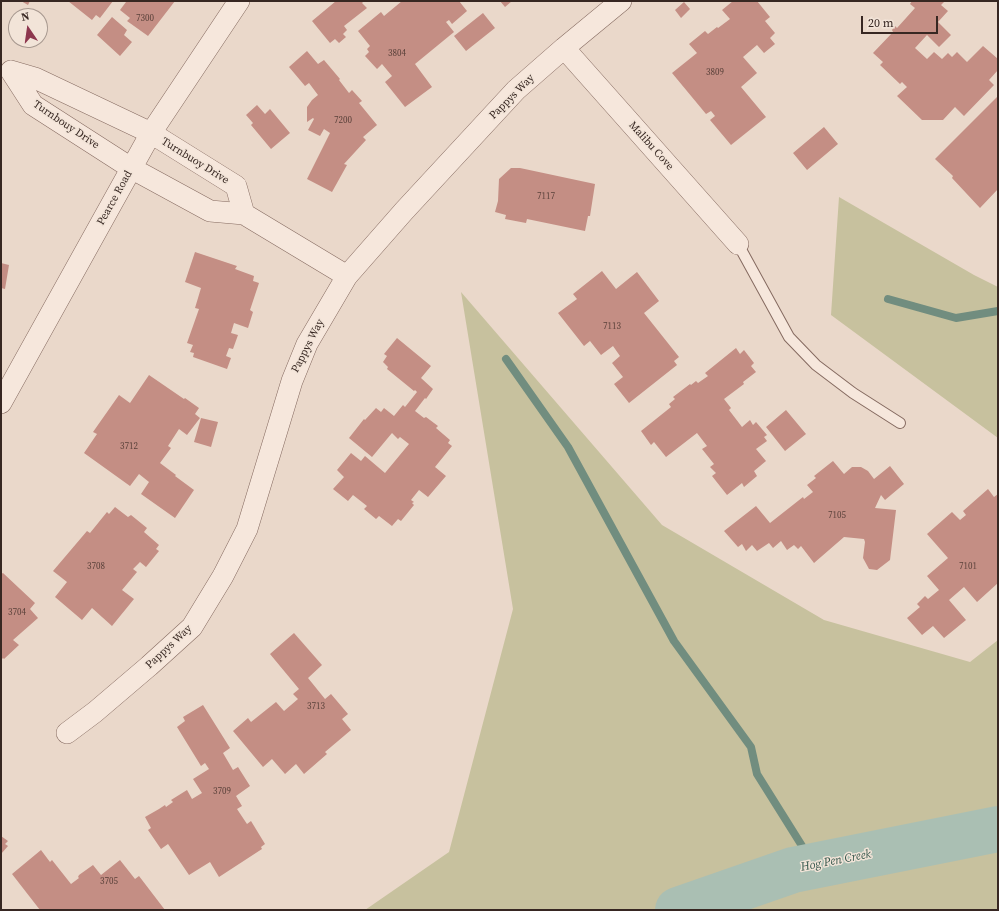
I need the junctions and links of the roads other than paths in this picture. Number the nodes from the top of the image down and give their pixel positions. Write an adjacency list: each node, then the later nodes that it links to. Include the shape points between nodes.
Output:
1 (240, 1): 5 (street, Pearce Road)
2 (621, 1): 3 (street, Pappys Way)
3 (564, 48): 8 (street, Malibu Cove); 9 (street, Pappys Way, via 516,90)
4 (6, 68): 5 (street, Turnbouy Drive, via 35,78); 6 (street, Turnbouy Drive, via 33,105)
5 (151, 134): 6 (street, Pearce Road); 7 (street, Turnbuoy Drive, via 236,186)
6 (131, 168): 7 (street, via 210,211); 10 (street, Pearce Road)
7 (244, 214): 9 (street)
8 (738, 244): 11 (lane, via 789,337 816,365)
9 (347, 276): 12 (street, Pappys Way, via 308,344 292,381 247,528 223,576 192,626 149,666)
10 (1, 403)
11 (900, 423)
12 (67, 733)

